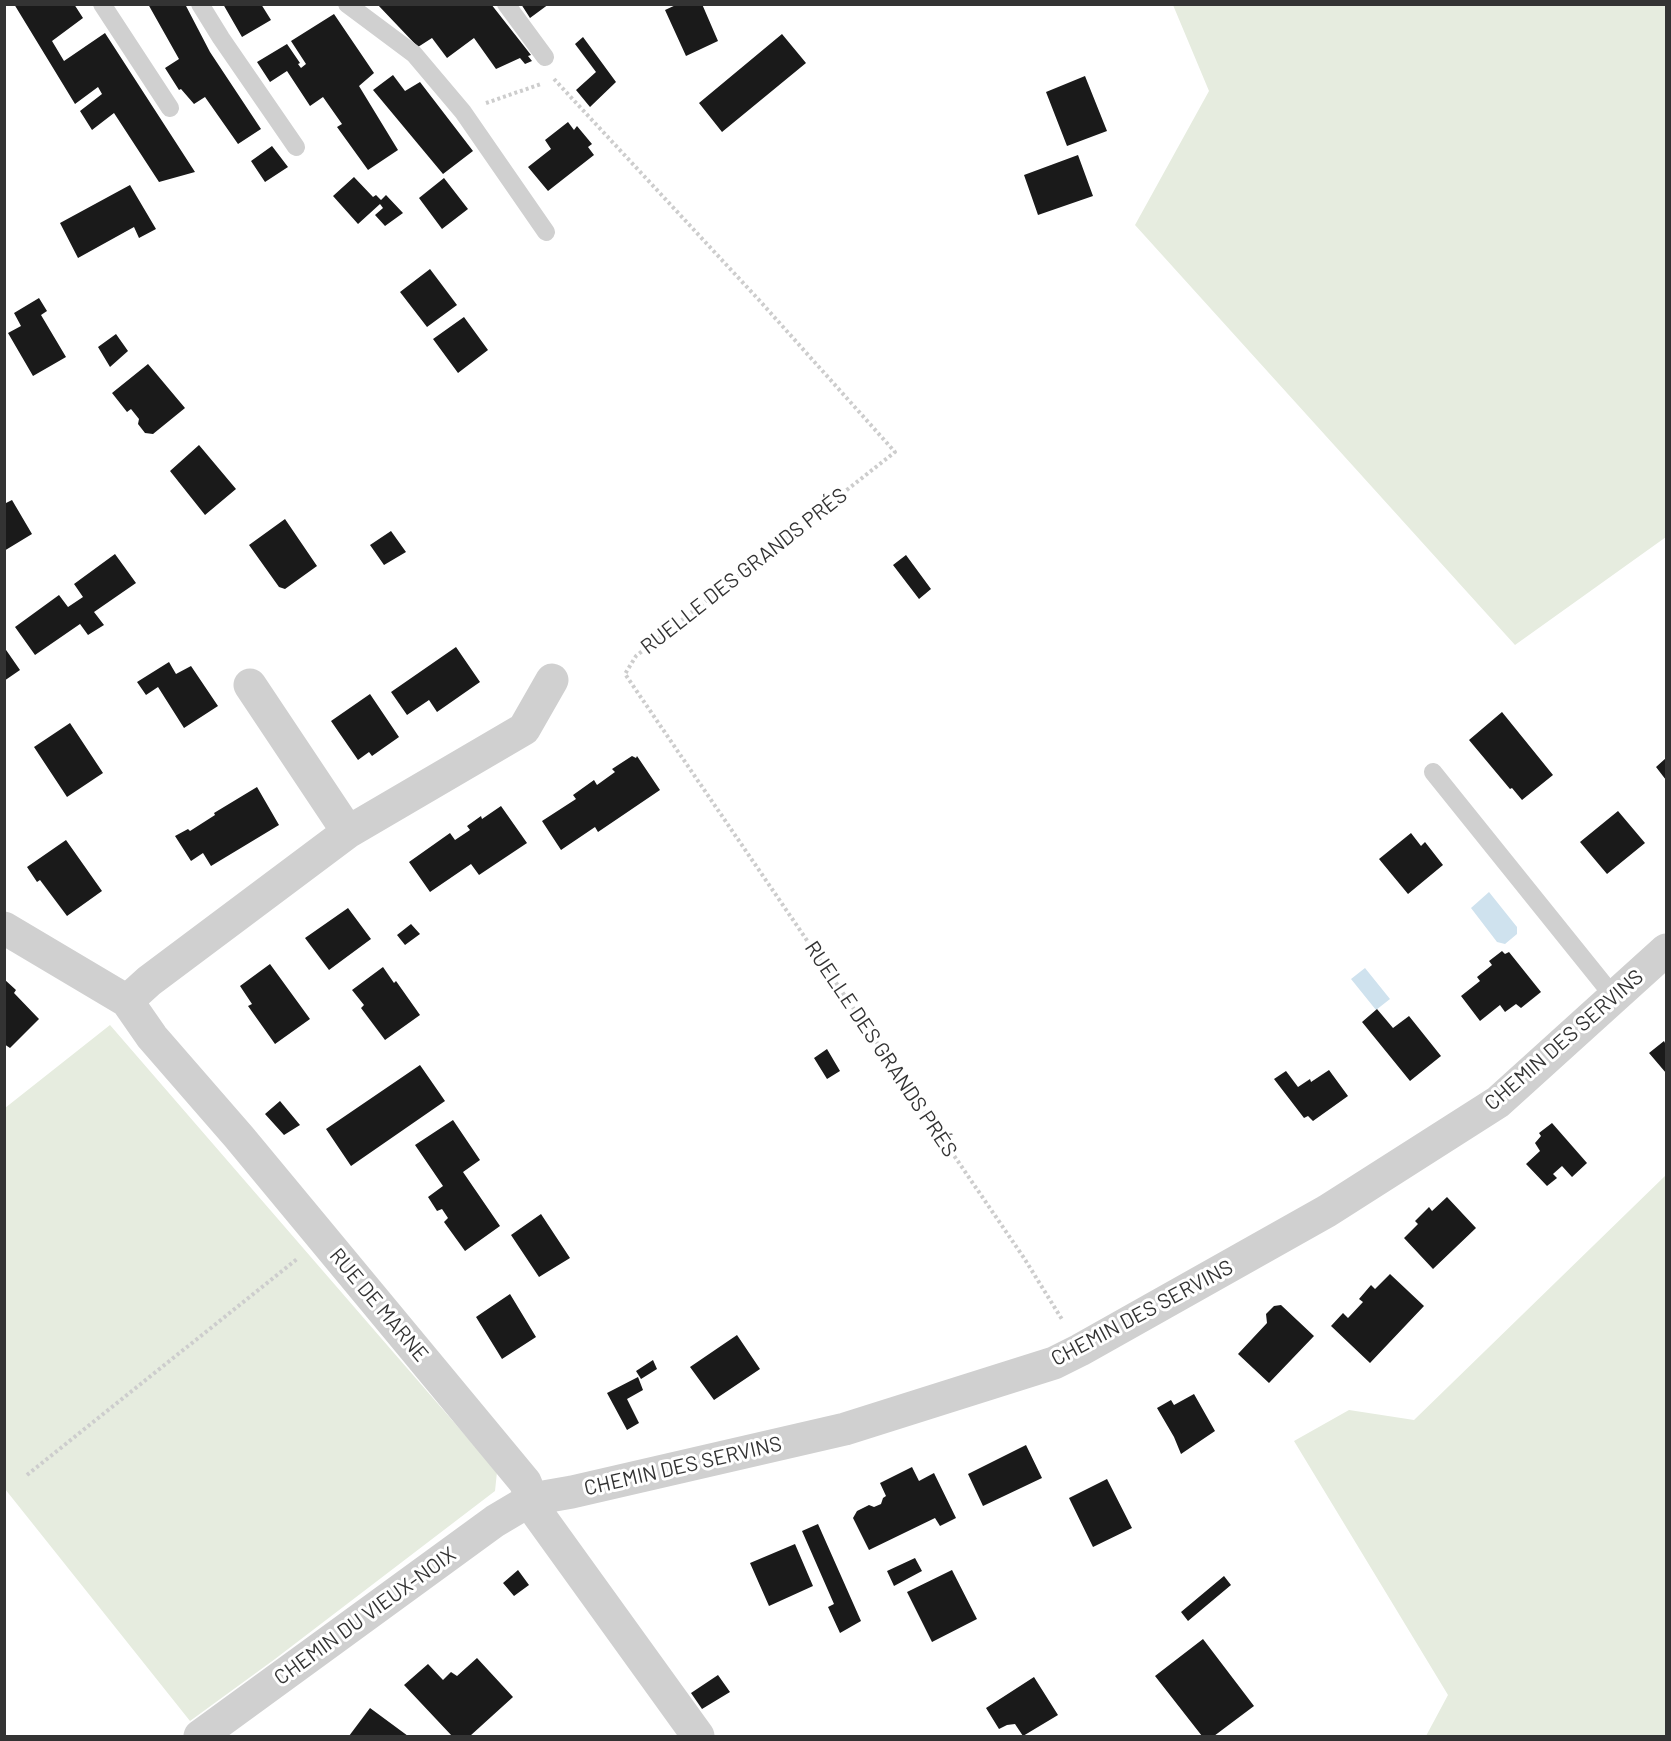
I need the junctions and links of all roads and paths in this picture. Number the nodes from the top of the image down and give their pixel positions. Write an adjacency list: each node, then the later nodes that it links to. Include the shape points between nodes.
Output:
1 (102, 4): 6 (lane)
2 (200, 4): 8 (lane)
3 (347, 4): 7 (lane, via 414,54)
4 (506, 4): 5 (lane)
5 (544, 57)
6 (170, 108)
7 (463, 112): 9 (lane); 19 (path, RUELLE DES GRANDS PRÉS, via 554,79 895,452 636,656 625,674 1023,1258)
8 (296, 147)
9 (546, 232)
10 (552, 680): 13 (street, via 524,729)
11 (250, 685): 13 (street)
12 (1433, 772): 16 (lane)
13 (348, 832): 17 (street)
14 (4, 928): 17 (street, RUE DE MARNE)
15 (1666, 950): 16 (street, CHEMIN DES SERVINS)
16 (1614, 997): 19 (street, CHEMIN DES SERVINS, via 1498,1102 1327,1211)
17 (127, 1001): 18 (street, RUE DE MARNE, via 152,1038)
18 (324, 1238): 20 (path); 21 (street, RUE DE MARNE, via 525,1482)
19 (1080, 1350): 21 (street, CHEMIN DES SERVINS, via 1054,1363 844,1429)
20 (27, 1475)
21 (532, 1499): 22 (street, CHEMIN DU VIEUX-NOIX, via 495,1521); 23 (street, RUE DE MARNE, via 538,1514)
22 (200, 1737)
23 (698, 1737)

